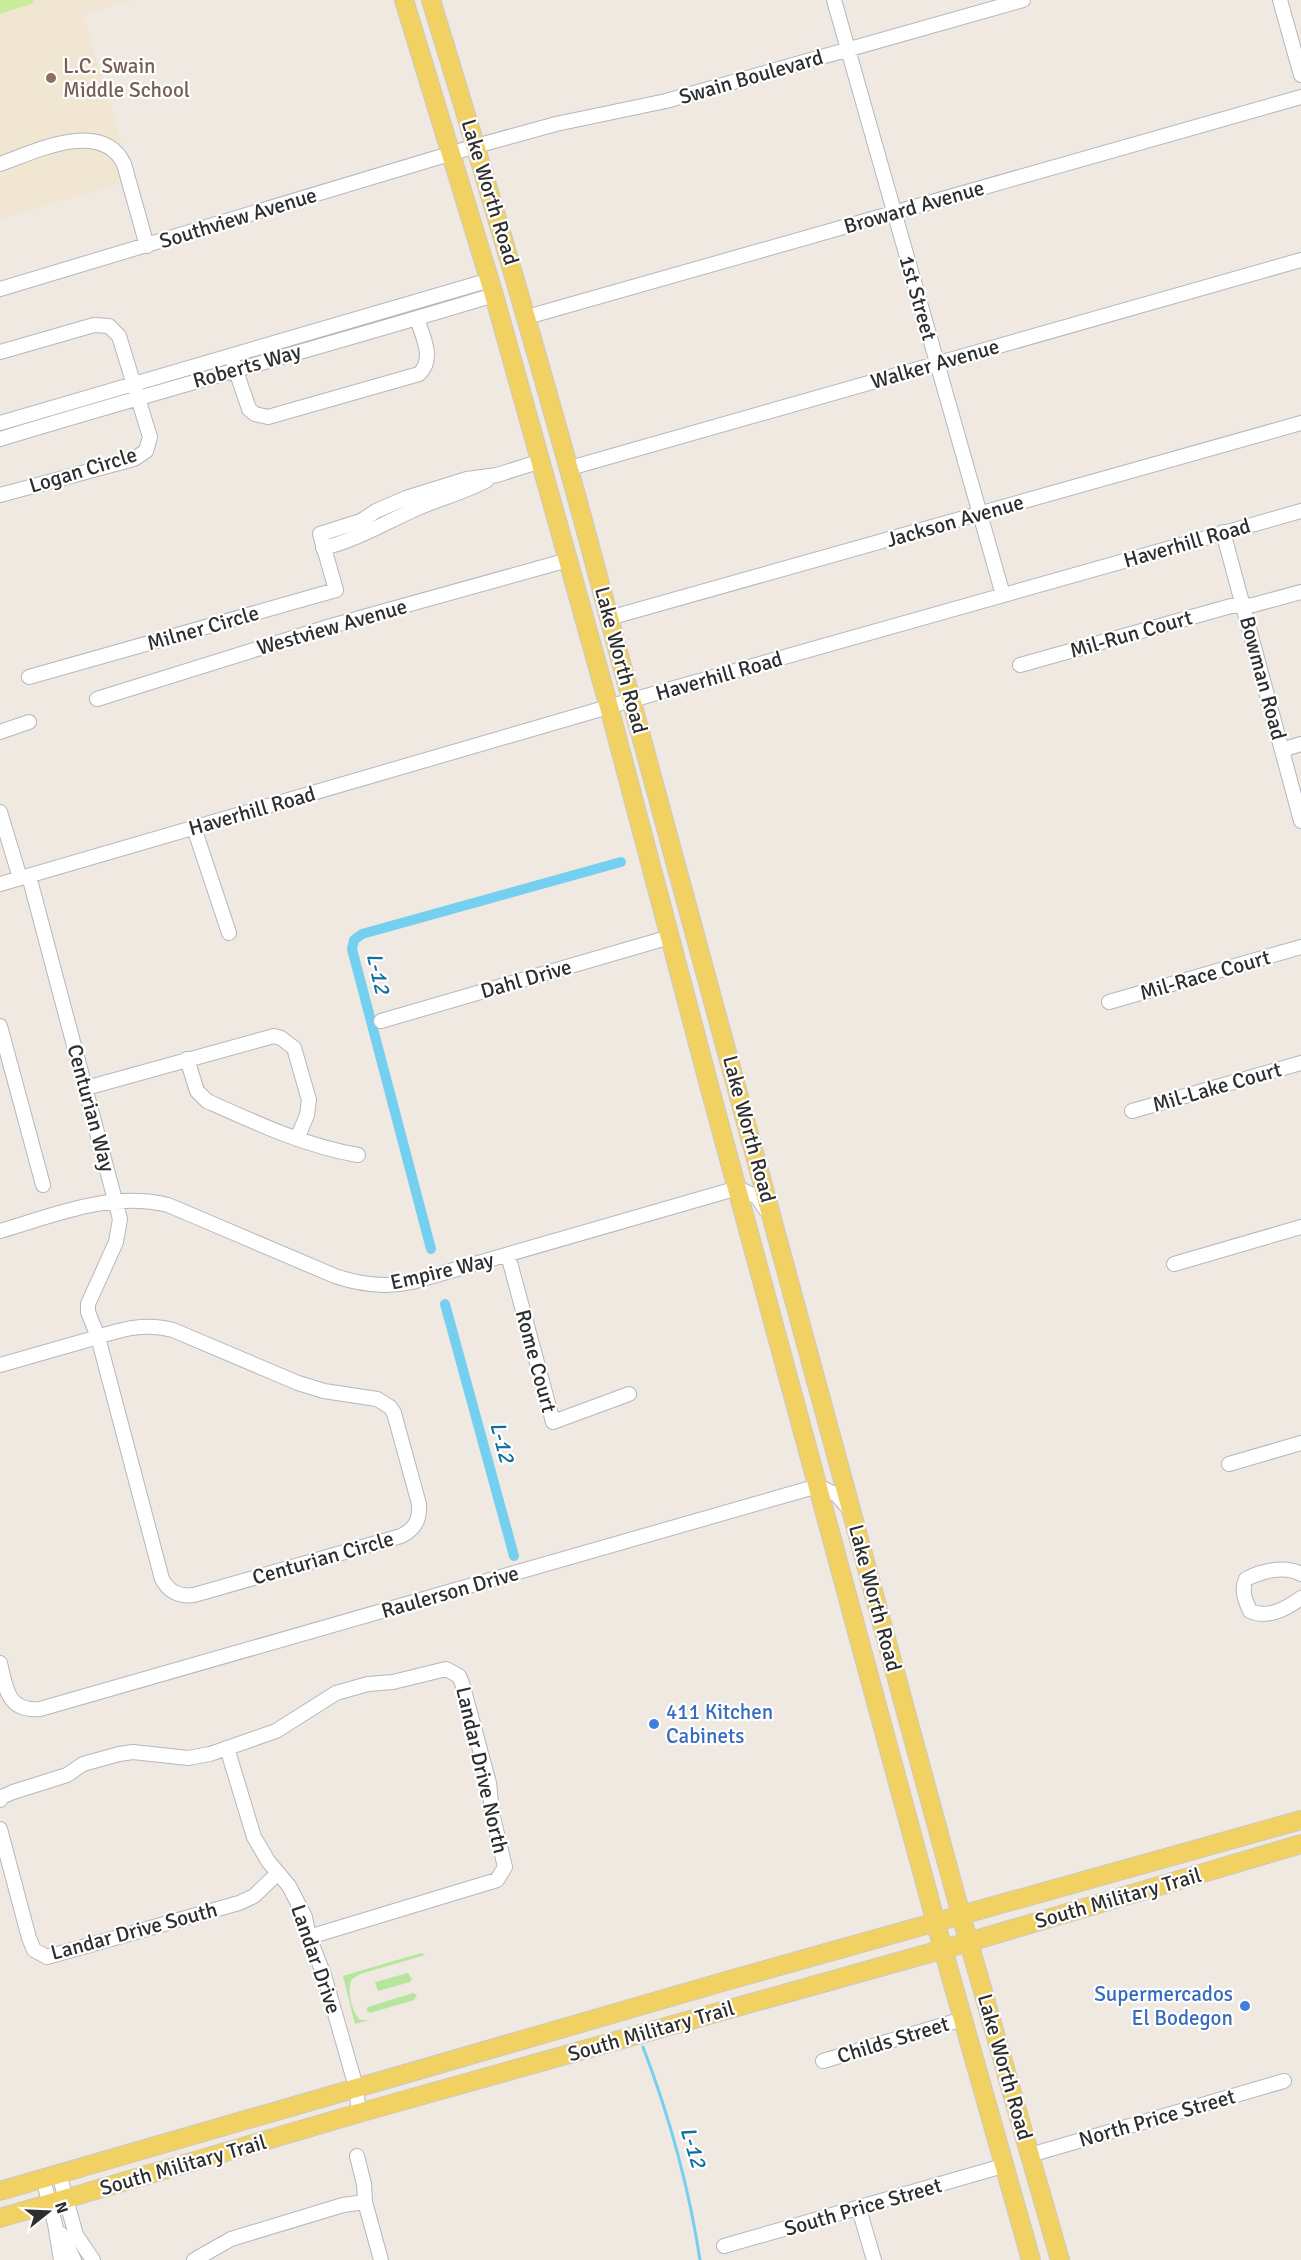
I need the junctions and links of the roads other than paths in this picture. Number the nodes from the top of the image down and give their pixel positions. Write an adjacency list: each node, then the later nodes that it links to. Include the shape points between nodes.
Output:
1 (404, 0): 10 (main road, Lake Worth Road)
2 (431, 0): 9 (main road, Lake Worth Road)
3 (834, 0): 6 (street, 1st Street)
4 (1023, 0): 6 (street, Swain Boulevard)
5 (1280, 0): 7 (street)
6 (849, 50): 9 (street, Swain Boulevard, via 666,101); 12 (street, 1st Street)
7 (1301, 75)
8 (1301, 97): 12 (street, Broward Avenue)
9 (476, 146): 10 (street, Southview Avenue); 17 (main road, Lake Worth Road)
10 (451, 153): 13 (street, Southview Avenue); 15 (main road, Lake Worth Road)
11 (0, 164): 13 (street, via 76,140 108,147 119,154 124,164)
12 (894, 212): 17 (street, Broward Avenue); 21 (street, 1st Street)
13 (147, 246): 16 (street, Southview Avenue)
14 (1301, 260): 21 (street, Walker Avenue)
15 (492, 287): 18 (street, Roberts Way); 20 (street, Roberts Way); 25 (main road, Lake Worth Road)
16 (0, 289)
17 (527, 317): 29 (main road, Lake Worth Road)
18 (417, 319): 22 (street, Roberts Way); 22 (street, via 428,356 424,369 413,378 261,417 249,409)
19 (0, 352): 23 (street, Logan Circle, via 102,324 119,336)
20 (231, 354): 22 (street); 23 (street, Roberts Way)
21 (936, 364): 29 (street, Walker Avenue); 32 (street, 1st Street)
22 (236, 369): 23 (street, Roberts Way)
23 (136, 390): 24 (street, Roberts Way); 27 (street, Roberts Way); 30 (street, Logan Circle, via 150,437 140,456)
24 (0, 423)
25 (530, 423): 28 (main road, Lake Worth Road); 29 (main road, via 549,450)
26 (1301, 423): 32 (street, Jackson Avenue)
27 (0, 438)
28 (541, 461): 34 (main road, Lake Worth Road); 40 (street, Milner Circle, via 406,498 321,541 336,590)
29 (570, 468): 38 (main road, Lake Worth Road)
30 (0, 495)
31 (1301, 511): 33 (street, Haverhill Road)
32 (979, 515): 36 (street, 1st Street); 38 (street, Jackson Avenue)
33 (1223, 532): 36 (street, Haverhill Road); 37 (street, Bowman Road)
34 (568, 560): 41 (street, Westview Avenue, via 331,626); 43 (main road, Lake Worth Road)
35 (1301, 592): 37 (street, Mil-Run Court, via 1253,606)
36 (1003, 595): 42 (street, Haverhill Road)
37 (1243, 604): 39 (street, Mil-Run Court); 47 (street, Bowman Road)
38 (609, 618): 42 (main road, Lake Worth Road)
39 (1020, 665)
40 (29, 677)
41 (98, 699)
42 (632, 700): 43 (street, Haverhill Road); 68 (main road, Lake Worth Road)
43 (609, 707): 50 (street, Haverhill Road); 54 (main road, Lake Worth Road)
44 (29, 722): 45 (street)
45 (0, 732)
46 (1301, 744): 47 (street)
47 (1282, 750): 49 (street, Bowman Road)
48 (0, 812): 51 (street, Centurian Way)
49 (1301, 821)
50 (194, 828): 51 (street, Haverhill Road); 53 (street)
51 (24, 877): 52 (street, Haverhill Road); 61 (street, Centurian Way)
52 (0, 884)
53 (229, 933)
54 (670, 937): 57 (street, Dahl Drive); 66 (main road, Lake Worth Road)
55 (1301, 947): 56 (street, Mil-Race Court)
56 (1109, 1002)
57 (381, 1021)
58 (0, 1026): 65 (street)
59 (187, 1059): 61 (street); 63 (street, via 197,1091 207,1101); 63 (street, via 265,1037 288,1042 297,1055 309,1100)
60 (1301, 1063): 62 (street, Mil-Lake Court)
61 (86, 1088): 67 (street, Centurian Way)
62 (1132, 1111)
63 (297, 1139): 64 (street)
64 (358, 1155)
65 (43, 1185)
66 (738, 1188): 68 (street, via 757,1197); 71 (street, Empire Way); 78 (main road, Lake Worth Road)
67 (116, 1200): 70 (street, Empire Way); 71 (street, Empire Way, via 168,1205 335,1276 369,1285 412,1282); 73 (street, Centurian Way, via 119,1234 88,1304)
68 (773, 1219): 79 (main road, Lake Worth Road)
69 (1301, 1227): 72 (street)
70 (0, 1231)
71 (508, 1255): 75 (street, Rome Court, via 553,1422)
72 (1174, 1264)
73 (98, 1337): 73 (street, Centurian Circle, via 162,1579 171,1592 194,1596 366,1546 408,1532 418,1520 419,1504 394,1413 384,1402 298,1383 165,1327 139,1326); 74 (street)
74 (0, 1365)
75 (629, 1394)
76 (1301, 1443): 77 (street)
77 (1229, 1464)
78 (818, 1486): 79 (street, via 837,1495); 82 (street, Raulerson Drive, via 40,1709 22,1708 10,1698); 92 (main road, Lake Worth Road)
79 (851, 1512): 91 (main road, Lake Worth Road)
80 (1301, 1574): 81 (street, via 1266,1571 1246,1579 1243,1586 1250,1611 1261,1615)
81 (1301, 1598)
82 (0, 1663)
83 (227, 1748): 84 (street, via 188,1758 119,1754 83,1764 68,1774); 90 (street, Landar Drive, via 254,1837); 93 (street, Landar Drive North, via 276,1731 336,1693 446,1669 459,1676 489,1783 505,1867 502,1874 497,1880)
84 (0, 1800)
85 (1301, 1820): 91 (main road, South Military Trail)
86 (1301, 1828): 89 (main road, via 1267,1837)
87 (0, 1829): 90 (street, Landar Drive South, via 29,1938 34,1950 47,1957 247,1900)
88 (1301, 1844): 89 (main road, South Military Trail)
89 (1250, 1859): 94 (main road, South Military Trail)
90 (278, 1873): 93 (street, Landar Drive, via 298,1901)
91 (961, 1915): 92 (main road, South Military Trail); 94 (main road, Lake Worth Road)
92 (936, 1921): 95 (main road, Lake Worth Road); 99 (main road, South Military Trail)
93 (309, 1937): 99 (street, Landar Drive)
94 (969, 1942): 95 (main road, South Military Trail); 101 (main road, Lake Worth Road)
95 (944, 1949): 96 (main road, Lake Worth Road); 100 (main road, South Military Trail)
96 (963, 2019): 97 (street, Childs Street); 103 (main road, Lake Worth Road)
97 (823, 2061)
98 (1284, 2081): 101 (street, North Price Street)
99 (356, 2087): 100 (street, Landar Drive); 104 (main road, South Military Trail)
100 (359, 2113): 107 (main road, South Military Trail)
101 (1030, 2155): 121 (main road, Lake Worth Road)
102 (357, 2156): 108 (street)
103 (1003, 2166): 105 (main road, Lake Worth Road); 109 (street, South Price Street)
104 (51, 2176): 106 (main road, South Military Trail); 107 (street)
105 (1010, 2189): 119 (main road, Lake Worth Road); 120 (main road, via 1020,2195 1028,2212)
106 (0, 2191)
107 (57, 2201): 110 (main road, South Military Trail); 111 (street); 115 (street)
108 (365, 2202): 116 (street, via 231,2239); 117 (street)
109 (859, 2209): 112 (street, South Price Street); 118 (street)
110 (0, 2218)
111 (55, 2224): 113 (street); 114 (street)
112 (724, 2246)
113 (62, 2260)
114 (74, 2260)
115 (93, 2260)
116 (194, 2260)
117 (381, 2260)
118 (874, 2260)
119 (1031, 2260)
120 (1043, 2260)
121 (1060, 2260)

